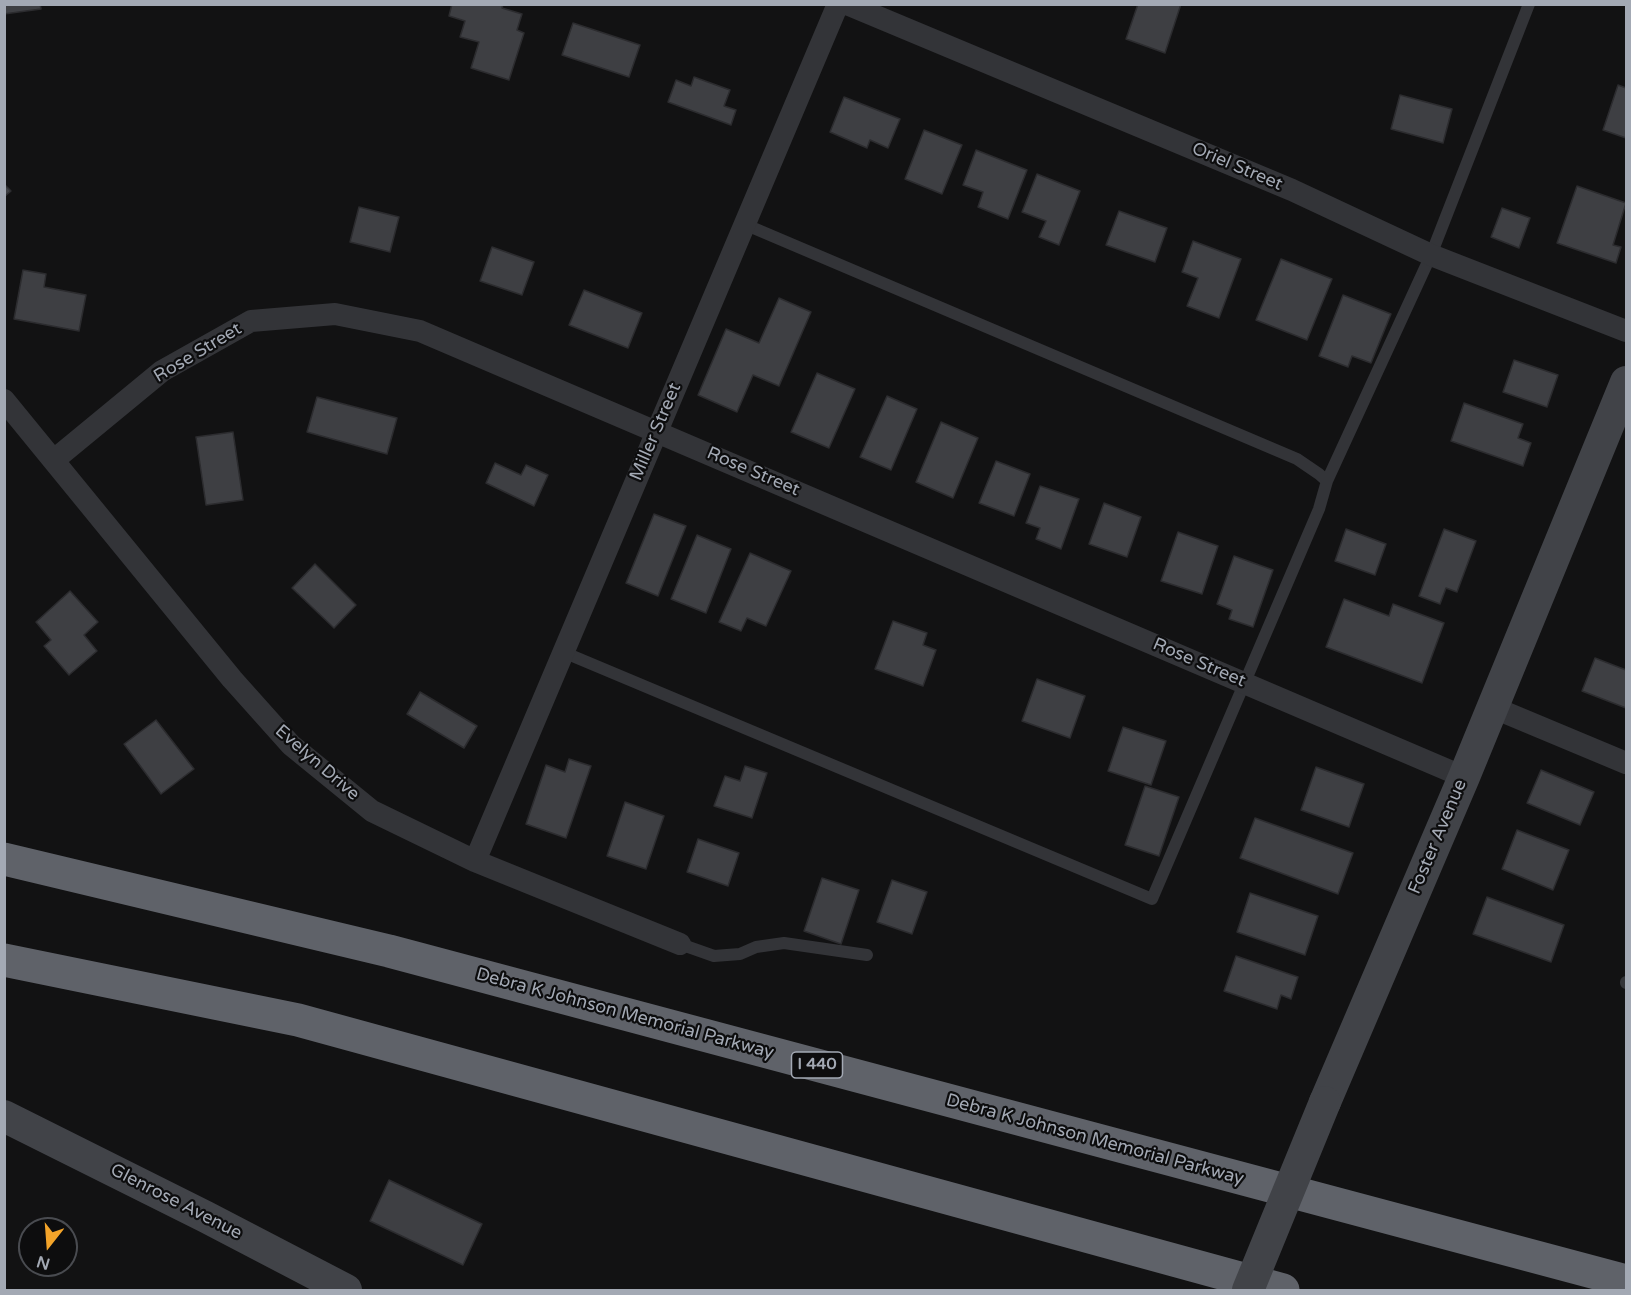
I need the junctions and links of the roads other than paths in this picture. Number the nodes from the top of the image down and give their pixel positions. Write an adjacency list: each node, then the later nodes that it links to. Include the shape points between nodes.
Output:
1 (838, 4): 4 (street, Miller Street)
2 (847, 4): 5 (street, Oriel Street, via 1292,190)
3 (1530, 4): 5 (lane)
4 (744, 224): 9 (street, Miller Street); 11 (lane, via 1297,459)
5 (1431, 255): 6 (street, Oriel Street); 11 (lane)
6 (1626, 331)
7 (1626, 382): 14 (main road, Foster Avenue)
8 (4, 400): 10 (street, Evelyn Drive)
9 (656, 430): 10 (street, Rose Street, via 420,331 335,314 251,321 162,371); 12 (street, Miller Street); 13 (street, Rose Street)
10 (54, 460): 18 (street, Evelyn Drive, via 232,679 291,745 372,811)
11 (1327, 481): 13 (lane)
12 (563, 652): 13 (lane, via 1152,899); 18 (street, Miller Street)
13 (1246, 683): 16 (street, Rose Street)
14 (1492, 707): 15 (street); 16 (main road, Foster Avenue)
15 (1626, 763)
16 (1464, 777): 25 (main road, Foster Avenue, bridge)
17 (4, 859): 23 (highway, Debra K Johnson Memorial Parkway / I 440, via 389,951)
18 (475, 861): 19 (street, Evelyn Drive)
19 (680, 944): 20 (lane, via 714,956 783,943)
20 (867, 955)
21 (4, 960): 26 (highway, via 298,1020)
22 (4, 1116): 24 (main road, Glenrose Avenue)
23 (1626, 1281)
24 (333, 1287)
25 (1248, 1290)
26 (1283, 1290)

